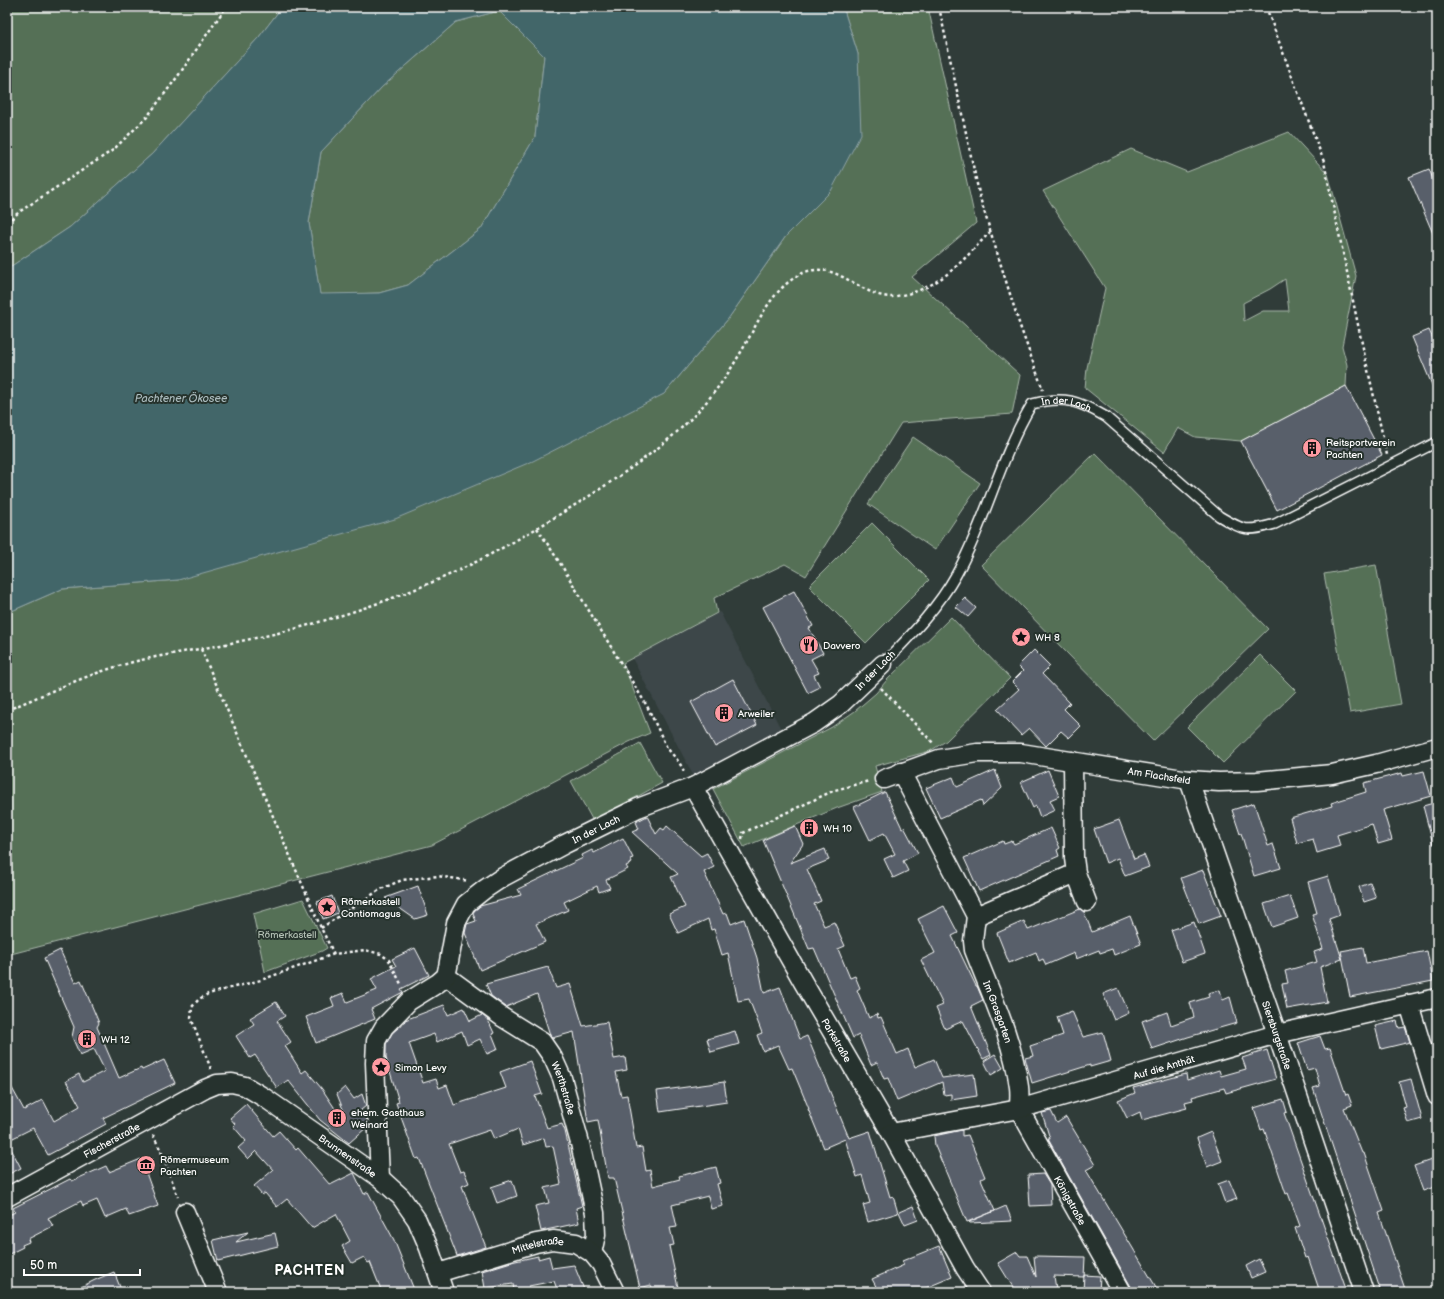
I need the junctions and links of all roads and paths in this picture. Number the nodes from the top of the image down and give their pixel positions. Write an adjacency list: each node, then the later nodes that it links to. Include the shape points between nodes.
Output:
1 (226, 7): 4 (path, via 147,117 113,150 19,212)
2 (939, 7): 5 (path, via 980,198)
3 (1266, 7): 8 (path, via 1324,162)
4 (7, 223)
5 (990, 232): 6 (path); 9 (path, via 957,267 937,282 913,293 891,296 870,292 841,275 828,271 811,270 796,276 782,287 765,307 738,357 715,392 694,417 668,442 591,495)
6 (1046, 400): 8 (lane, In der Lach, via 1066,400 1085,405 1106,417 1219,516 1236,527 1253,530 1275,524); 11 (lane, In der Lach, via 1032,404 1020,424 956,575 937,605)
7 (1437, 442): 8 (lane, In der Lach)
8 (1390, 467)
9 (537, 528): 10 (path, via 426,585 379,603 269,636); 20 (path, via 643,700 667,748 679,762)
10 (201, 649): 13 (path, via 127,663 84,677); 26 (path)
11 (883, 664): 20 (street, In der Lach, via 841,704 814,724)
12 (881, 688): 15 (path, via 934,744)
13 (7, 710)
14 (1437, 747): 19 (street, Am Flachsfeld, via 1332,774 1257,781)
15 (939, 759): 16 (street, Am Flachsfeld, via 977,753 1013,753); 17 (street, Am Flachsfeld)
16 (1073, 761): 19 (street, Am Flachsfeld); 22 (street)
17 (901, 772): 18 (street, Am Flachsfeld); 25 (street)
18 (884, 779): 21 (path, via 835,790 743,833 742,843)
19 (1189, 780): 32 (street, Siersburgstraße)
20 (693, 787): 21 (street, Parkstraße); 23 (street, In der Lach, via 638,808)
21 (729, 851): 37 (street, Parkstraße)
22 (1076, 873): 24 (street); 25 (street)
23 (485, 888): 26 (path, via 468,881 438,876 402,880 381,888); 28 (street, In der Lach, via 466,904 456,923)
24 (1087, 902)
25 (976, 916): 35 (street, Im Grasgarten, via 974,950 1014,1061 1019,1088)
26 (321, 928): 27 (path)
27 (334, 954): 30 (path, via 365,950 381,954 389,960); 33 (path, via 261,980 208,994 192,1007 190,1018)
28 (446, 976): 30 (street); 41 (street, Werthstraße, via 496,1013 542,1042 553,1058 562,1078 580,1142 595,1213 596,1235)
29 (1437, 998): 31 (street, Auf die Anthät)
30 (409, 1001): 38 (street, via 384,1027 376,1041 374,1064)
31 (1409, 1004): 32 (street, Auf die Anthät); 34 (street)
32 (1277, 1034): 35 (street, Auf die Anthät); 48 (street, Siersburgstraße)
33 (217, 1084): 36 (street, Fischerstraße); 38 (street, Brunnenstraße, via 232,1083 245,1086 259,1094)
34 (1437, 1096)
35 (1018, 1109): 37 (street, Auf die Anthät); 47 (street, Königstraße)
36 (146, 1121): 39 (street, Fischerstraße); 40 (path)
37 (891, 1133): 43 (street, Parkstraße)
38 (380, 1178): 42 (street, Brunnenstraße, via 400,1197 416,1220)
39 (7, 1197)
40 (185, 1212): 44 (street)
41 (592, 1253): 42 (street, Mittelstraße, via 576,1243 553,1240); 46 (street, Mittelstraße, via 601,1264)
42 (438, 1273): 45 (street, Brunnenstraße)
43 (979, 1291)
44 (218, 1292)
45 (444, 1292)
46 (615, 1292)
47 (1122, 1292)
48 (1364, 1292)

